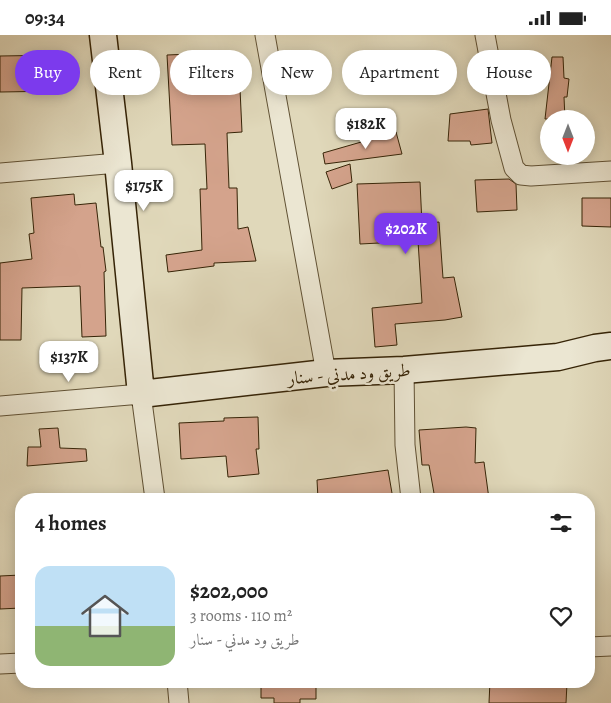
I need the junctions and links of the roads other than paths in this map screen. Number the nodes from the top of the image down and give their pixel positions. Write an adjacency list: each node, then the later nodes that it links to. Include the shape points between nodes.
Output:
1 (103, 35): 4 (street)
2 (265, 35): 11 (street)
3 (485, 35): 5 (street, via 514,168 521,175 531,176)
4 (118, 163): 6 (street); 12 (street)
5 (611, 171)
6 (0, 173)
7 (611, 346): 8 (street)
8 (558, 357): 9 (street); 10 (street, طريق ود مدني - سنار)
9 (611, 363)
10 (404, 370): 11 (street, طريق ود مدني - سنار); 15 (street, via 405,445)
11 (326, 373): 12 (street, طريق ود مدني - سنار)
12 (141, 394): 13 (street); 14 (street)
13 (0, 406)
14 (153, 493)
15 (410, 493)
16 (611, 646): 17 (street)
17 (595, 647)
18 (15, 663): 19 (street)
19 (0, 664)
20 (178, 688): 21 (street)
21 (179, 703)

